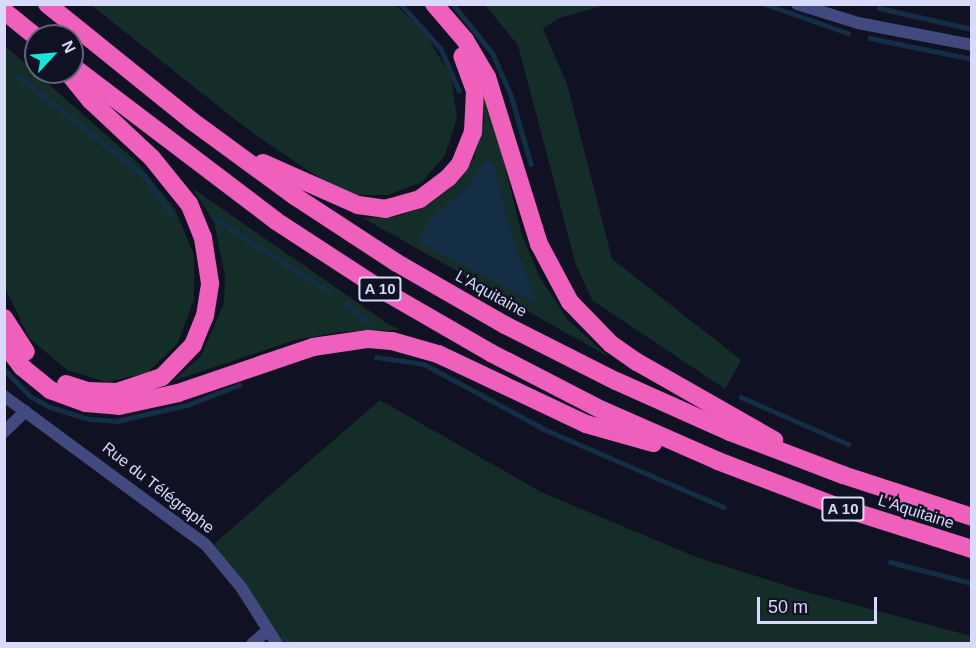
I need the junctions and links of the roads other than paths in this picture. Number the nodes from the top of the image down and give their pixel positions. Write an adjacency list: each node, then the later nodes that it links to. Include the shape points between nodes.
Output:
1 (47, 4): 10 (highway, L'Aquitaine / A 10)
2 (421, 4): 10 (highway, via 466,62 476,102 468,149 436,189 406,205 357,206)
3 (434, 4): 17 (highway, via 465,40 487,77 539,244 570,302 611,344 637,362)
4 (797, 4): 7 (street, via 858,23)
5 (4, 11): 6 (highway)
6 (24, 28)
7 (972, 45)
8 (84, 75): 16 (highway, L'Aquitaine / A 10, via 224,184 381,290 546,382)
9 (78, 84): 11 (highway, via 152,158 189,204 208,260 205,316 193,345 175,367 148,384 117,392 87,391 56,379 31,358)
10 (220, 143): 17 (highway, L'Aquitaine / A 10, via 371,246 505,325 663,403)
11 (4, 318)
12 (4, 343): 16 (highway, via 22,367 50,390 86,403 119,406 178,393 313,347 368,339 392,341 438,354 586,424)
13 (4, 396): 14 (street, Rue du Télégraphe)
14 (26, 411): 15 (street); 20 (street, Rue du Télégraphe, via 206,545 241,587)
15 (4, 432)
16 (718, 461): 19 (highway, L'Aquitaine / A 10, via 833,505)
17 (817, 466): 18 (highway, L'Aquitaine / A 10)
18 (972, 517)
19 (972, 549)
20 (268, 630): 21 (street); 22 (street, Rue du Télégraphe)
21 (252, 644)
22 (277, 644)

